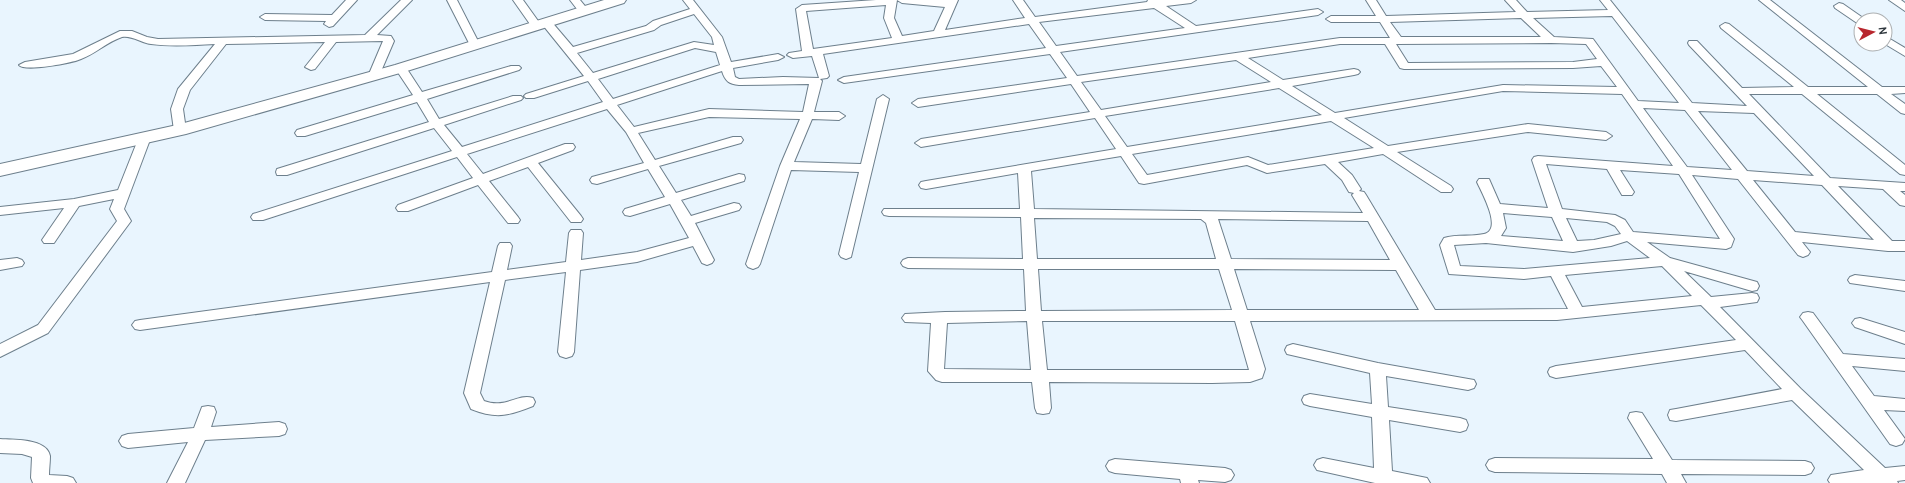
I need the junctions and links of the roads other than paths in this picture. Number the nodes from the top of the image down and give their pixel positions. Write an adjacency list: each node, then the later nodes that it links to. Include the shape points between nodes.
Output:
1 (352, 0): 26 (street)
2 (407, 0): 36 (street)
3 (452, 0): 42 (street)
4 (518, 0): 30 (street)
5 (620, 0): 17 (street)
6 (688, 0): 20 (street)
7 (1018, 0): 29 (street)
8 (1191, 0): 16 (street)
9 (1371, 0): 28 (street)
10 (1510, 0): 23 (street)
11 (1605, 0): 22 (street)
12 (1764, 0): 67 (street)
13 (1894, 0): 19 (street)
14 (896, 1): 15 (street); 38 (street, via 889,18); 47 (street, via 802,8)
15 (952, 2): 33 (street)
16 (1152, 2): 29 (street); 32 (street)
17 (579, 5): 30 (street)
18 (1839, 6): 24 (street)
19 (1905, 8)
20 (697, 10): 44 (street, via 716,37); 46 (street, via 656,23 650,28)
21 (1318, 12): 32 (street)
22 (1615, 13): 23 (street); 79 (street)
23 (1524, 15): 28 (street); 39 (street)
24 (1853, 16)
25 (265, 17): 26 (street)
26 (335, 18): 34 (street)
27 (1331, 19): 28 (street)
28 (1383, 19): 40 (street)
29 (1032, 20): 33 (street); 45 (street)
30 (541, 24): 42 (street); 46 (street)
31 (1725, 26): 66 (street)
32 (1195, 30): 45 (street)
33 (938, 34): 38 (street)
34 (317, 38): 35 (street); 37 (street)
35 (334, 38): 36 (street); 55 (street)
36 (368, 38): 59 (street, via 389,39)
37 (224, 40): 53 (street, via 158,42 127,33 116,36 77,57); 87 (street, via 184,89 177,109)
38 (898, 40): 47 (street)
39 (1551, 40): 40 (street); 52 (street, via 1589,41)
40 (1393, 41): 50 (street, via 1340,41); 52 (street, via 1404,66 1573,65)
41 (1693, 43): 70 (street)
42 (475, 44): 56 (street)
43 (1893, 45): 48 (street)
44 (721, 49): 54 (street); 61 (street, via 691,46)
45 (1053, 50): 62 (street); 63 (street)
46 (569, 52): 61 (street)
47 (812, 52): 49 (street); 60 (street)
48 (1905, 53)
49 (793, 55)
50 (1236, 56): 63 (street); 64 (street)
51 (778, 57): 54 (street)
52 (1604, 62): 69 (street)
53 (25, 65)
54 (727, 66): 77 (street); 82 (street, via 733,81 816,81)
55 (311, 67)
56 (402, 68): 59 (street); 72 (street)
57 (515, 68): 72 (street)
58 (1354, 72): 64 (street)
59 (375, 74): 87 (street)
60 (823, 76)
61 (590, 77): 71 (street); 77 (street)
62 (844, 80)
63 (1074, 80): 75 (street); 83 (street)
64 (1281, 84): 83 (street); 85 (street)
65 (1580, 90): 69 (street); 76 (street); 85 (street, via 1503,88)
66 (1806, 90): 67 (street); 70 (street); 107 (street)
67 (1879, 90): 68 (street); 81 (street)
68 (1905, 90)
69 (1624, 91): 78 (street)
70 (1739, 91): 80 (street)
71 (530, 96)
72 (419, 97): 86 (street); 89 (street)
73 (517, 98): 86 (street)
74 (883, 99): 103 (street)
75 (918, 103)
76 (1588, 103)
77 (610, 104): 88 (street); 97 (street)
78 (1634, 104): 79 (street); 106 (street)
79 (1689, 107): 80 (street); 109 (street)
80 (1758, 110): 114 (street)
81 (1905, 110)
82 (808, 114): 84 (street); 88 (street, via 709,113); 102 (street)
83 (1098, 114): 93 (street); 95 (street)
84 (839, 116)
85 (1332, 117): 95 (street); 96 (street)
86 (437, 124): 97 (street); 108 (street)
87 (180, 130): 91 (street)
88 (631, 131): 100 (street)
89 (301, 133)
90 (1606, 136): 96 (street, via 1528,128)
91 (145, 138): 105 (street); 120 (street)
92 (736, 140): 100 (street)
93 (921, 144)
94 (569, 147): 99 (street)
95 (1124, 151): 98 (street, via 1144,180 1248,161 1267,170); 104 (street)
96 (1385, 151): 98 (street); 118 (street)
97 (460, 152): 111 (street); 133 (street)
98 (1329, 160): 134 (street, via 1347,178)
99 (530, 161): 111 (street); 157 (street, via 576,226)
100 (650, 164): 112 (street); 121 (street)
101 (1611, 165): 106 (street); 119 (street); 130 (street, via 1538,160)
102 (786, 166): 103 (street); 153 (street)
103 (866, 168): 147 (street)
104 (1024, 168): 115 (street); 131 (street)
105 (0, 170)
106 (1683, 171): 109 (street); 137 (street, via 1727,239 1726,244)
107 (1905, 171)
108 (282, 172)
109 (1743, 175): 114 (street); 138 (street)
110 (739, 178): 121 (street)
111 (483, 179): 125 (street); 135 (street)
112 (597, 180)
113 (1484, 182): 126 (street)
114 (1827, 182): 116 (street); 143 (street)
115 (926, 185)
116 (1887, 186): 117 (street); 122 (street)
117 (1905, 187)
118 (1446, 189)
119 (1627, 192)
120 (123, 193): 123 (street); 175 (street, via 117,209 124,221 43,329)
121 (673, 199): 128 (street); 136 (street)
122 (1905, 202)
123 (74, 203): 127 (street); 140 (street)
124 (734, 207): 136 (street)
125 (404, 208)
126 (1495, 208): 130 (street); 139 (street, via 1498,228 1495,235)
127 (0, 211)
128 (630, 212)
129 (889, 212): 131 (street)
130 (1556, 212): 137 (street, via 1610,218 1620,223); 145 (street)
131 (1027, 213): 132 (street); 155 (street)
132 (1204, 215): 134 (street); 152 (street, via 1212,221)
133 (258, 217)
134 (1372, 217): 156 (street)
135 (513, 220)
136 (688, 221): 141 (street)
137 (1629, 236): 145 (street, via 1616,241); 149 (street)
138 (1791, 236): 143 (street); 146 (street)
139 (1486, 239): 145 (street); 158 (street, via 1449,241 1447,245 1454,271 1516,274)
140 (49, 240)
141 (697, 240): 148 (street); 157 (street, via 637,257)
142 (505, 246): 159 (street)
143 (1888, 246): 144 (street)
144 (1905, 246)
145 (1573, 247)
146 (1803, 252)
147 (846, 254)
148 (707, 260)
149 (1665, 261): 158 (street); 162 (street); 162 (street, via 1752,292)
150 (17, 263): 154 (street)
151 (908, 263): 155 (street)
152 (1225, 263): 155 (street); 156 (street); 166 (street)
153 (753, 264)
154 (0, 265)
155 (1031, 265): 165 (street)
156 (1400, 265): 164 (street)
157 (573, 266): 159 (street); 176 (street)
158 (1556, 271): 163 (street)
159 (499, 275): 171 (street); 185 (street, via 472,393 477,405 490,410 506,411)
160 (1855, 280): 161 (street)
161 (1905, 286)
162 (1706, 302): 163 (street); 173 (street)
163 (1578, 313): 164 (street)
164 (1430, 315): 166 (street)
165 (1034, 316): 166 (street); 167 (street); 181 (street)
166 (1242, 316): 181 (street, via 1257,369 1256,374 1250,376 1186,379)
167 (945, 317): 169 (street); 181 (street, via 939,324 936,371 938,374)
168 (1808, 317): 177 (street)
169 (910, 318)
170 (1860, 323): 172 (street)
171 (140, 325)
172 (1905, 338)
173 (1750, 344): 180 (street); 183 (street)
174 (1293, 350): 179 (street)
175 (0, 351)
176 (566, 352)
177 (1839, 359): 178 (street); 186 (street)
178 (1905, 365)
179 (1378, 369): 182 (street); 189 (street)
180 (1556, 372)
181 (1040, 375): 188 (street)
182 (1468, 384)
183 (1795, 393): 191 (street); 207 (street)
184 (1310, 400): 189 (street)
185 (527, 402)
186 (1870, 402): 187 (street); 196 (street)
187 (1905, 405)
188 (1043, 408)
189 (1380, 411): 193 (street); 208 (street)
190 (208, 412): 195 (street)
191 (1676, 415)
192 (1636, 418): 202 (street)
193 (1460, 425)
194 (279, 429): 195 (street)
195 (200, 434): 197 (street); 211 (street)
196 (1896, 439)
197 (128, 441)
198 (0, 446): 210 (street, via 38,451 41,456 41,482)
199 (1323, 464): 208 (street)
200 (1115, 466): 206 (street)
201 (1495, 466): 202 (street)
202 (1668, 468): 203 (street); 213 (street)
203 (1806, 468)
204 (1905, 472): 207 (street)
205 (1225, 475): 206 (street)
206 (1189, 478)
207 (1885, 479): 209 (street)
208 (1384, 480): 212 (street)
209 (1837, 480)
210 (67, 483)
211 (176, 483)
212 (1421, 483)
213 (1677, 483)

